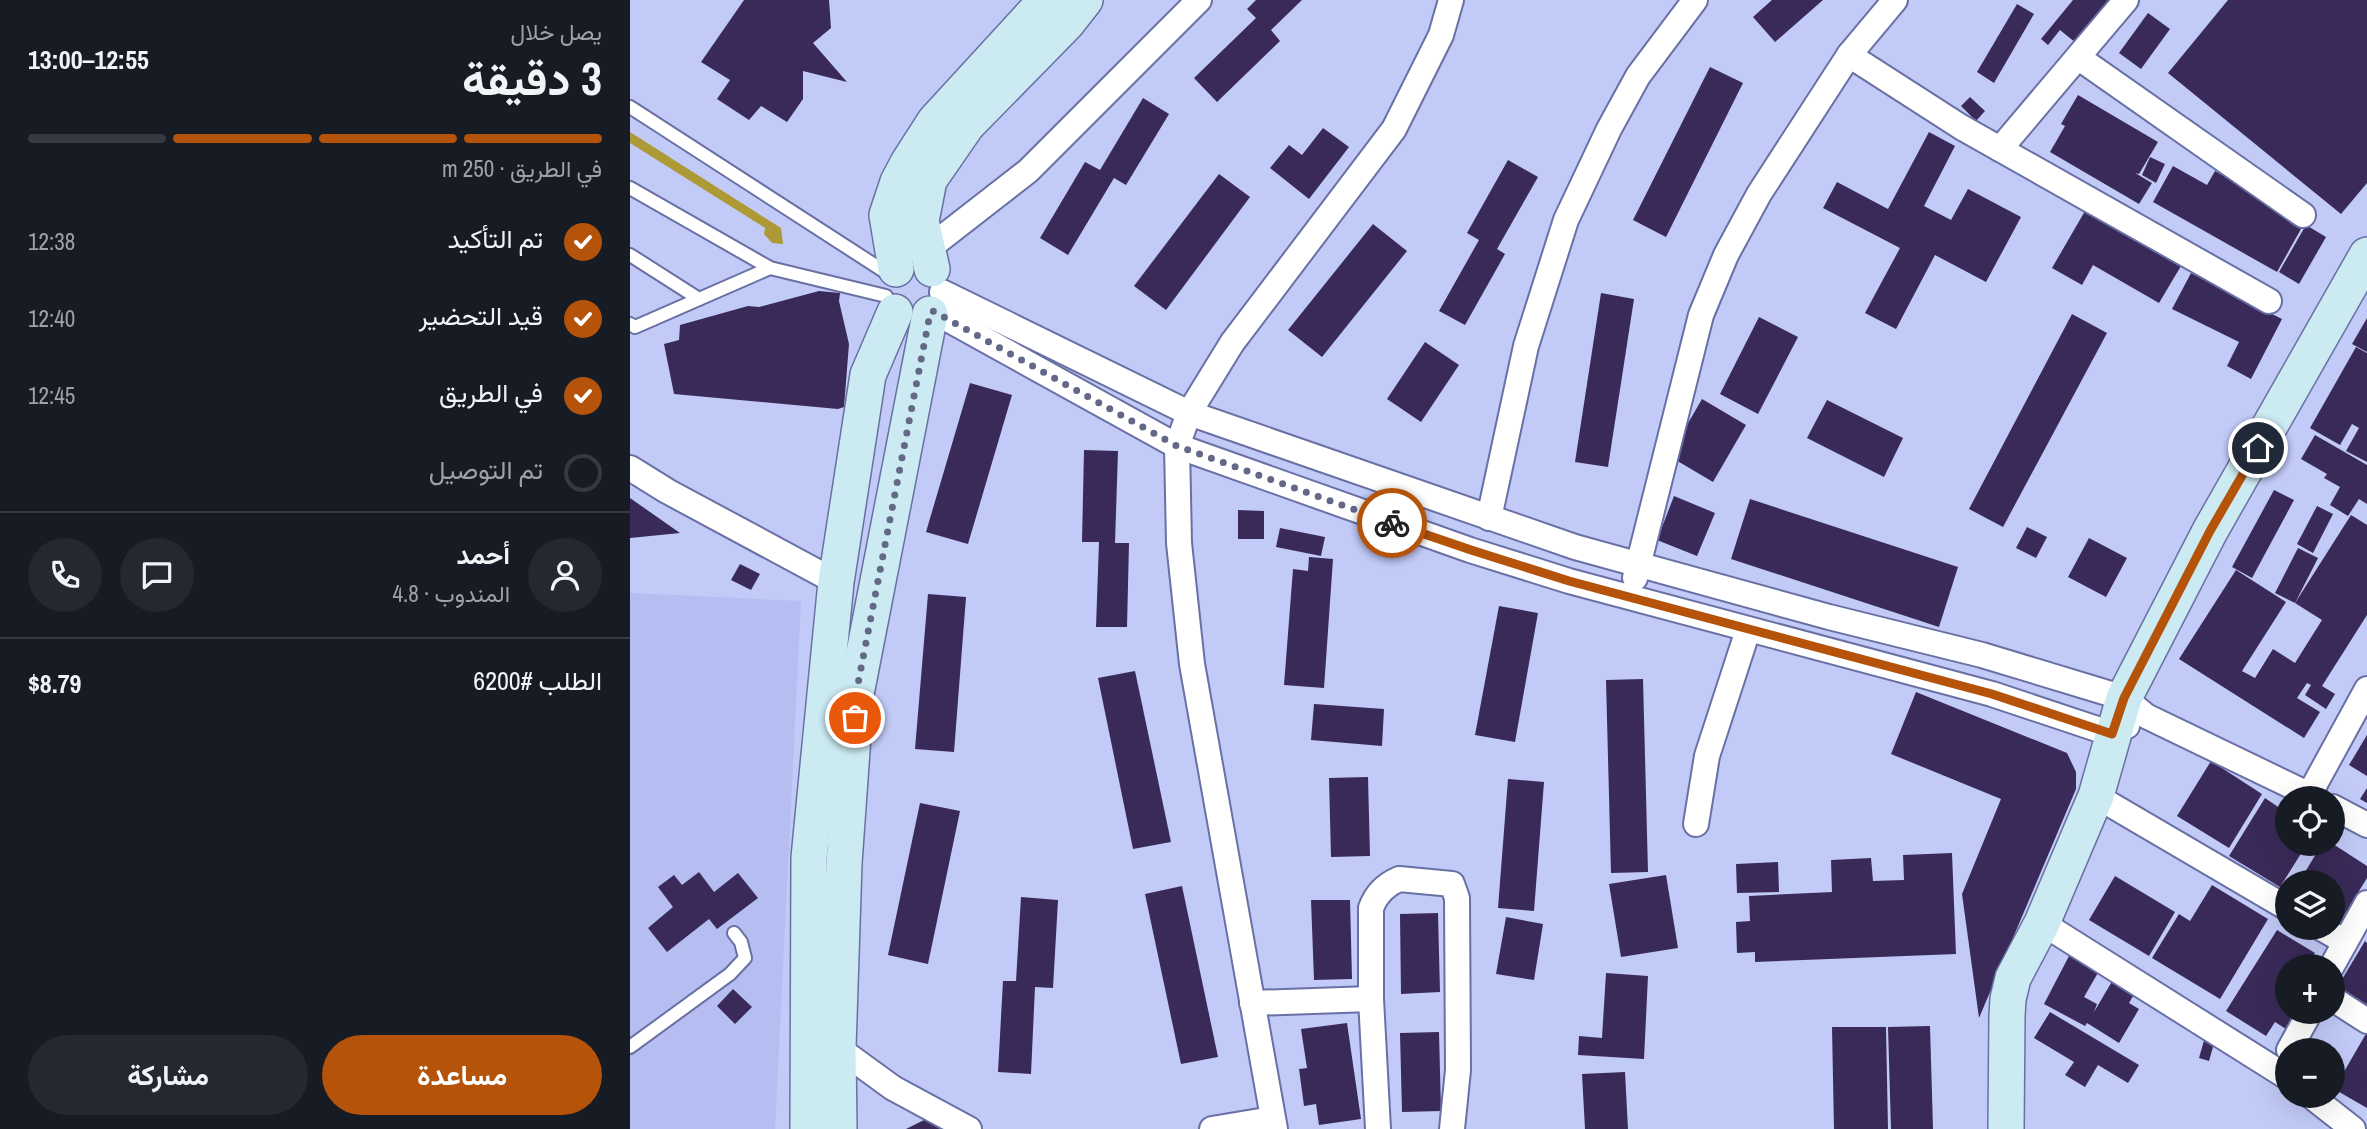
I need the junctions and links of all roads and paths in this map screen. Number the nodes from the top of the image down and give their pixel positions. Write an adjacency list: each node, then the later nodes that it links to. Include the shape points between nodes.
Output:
1 (1046, 0): 18 (main road, via 935,121 908,163 887,215)
2 (1086, 0): 17 (main road, via 967,125 929,180 921,221)
3 (1199, 0): 17 (street, via 1028,171)
4 (1451, 0): 22 (street, via 1441,35 1394,129 1232,343)
5 (1695, 0): 25 (street, via 1638,75 1566,220 1526,345)
6 (1895, 0): 8 (street)
7 (2126, 0): 9 (street)
8 (1849, 55): 11 (street); 26 (street, via 1759,194 1701,315)
9 (2079, 58): 11 (street); 13 (street)
10 (630, 107): 18 (lane)
11 (2000, 149): 20 (street)
12 (630, 188): 16 (lane)
13 (2303, 215)
14 (630, 255): 19 (lane)
15 (2367, 255): 31 (main road, via 2210,531)
16 (770, 268): 18 (lane); 19 (lane)
17 (933, 287): 18 (main road, via 914,263); 18 (main road, via 912,319); 22 (street); 23 (street); 50 (main road, via 856,694)
18 (892, 288): 27 (main road, via 868,375)
19 (699, 299): 21 (lane, via 635,327)
20 (2269, 301)
21 (630, 324)
22 (1189, 413): 23 (street); 25 (street)
23 (1177, 446): 28 (street, via 1471,550); 46 (street, via 1178,543 1192,664)
24 (630, 468): 27 (street)
25 (1489, 518): 26 (street)
26 (1639, 565): 28 (street); 31 (street, via 1982,655)
27 (836, 583): 54 (main road, via 809,858)
28 (1629, 598): 29 (street)
29 (1748, 631): 32 (street, via 1992,694); 37 (street, via 1707,756)
30 (2367, 689): 34 (street)
31 (2135, 707): 32 (main road); 33 (street)
32 (2112, 734): 35 (main road)
33 (2293, 786)
34 (2318, 786)
35 (2096, 796): 39 (street); 41 (main road)
36 (2345, 813): 38 (street)
37 (1696, 824)
38 (2367, 825)
39 (2275, 901)
40 (2367, 903): 43 (street)
41 (2042, 922): 51 (street); 60 (main road, via 2013,978 2008,999)
42 (734, 933): 49 (lane, via 744,958 730,974)
43 (2344, 941): 44 (street)
44 (2338, 954)
45 (1371, 999): 46 (street); 58 (street); 59 (street, via 1371,908 1376,896 1399,879 1452,884 1457,898 1458,1070)
46 (1252, 1003): 53 (street)
47 (2345, 1007): 48 (street)
48 (2367, 1021)
49 (630, 1047)
50 (838, 1048): 55 (main road); 56 (street, via 893,1088)
51 (2275, 1057)
52 (2326, 1108): 61 (street)
53 (1274, 1124): 57 (street)
54 (808, 1129)
55 (839, 1129)
56 (969, 1129)
57 (1212, 1129)
58 (1378, 1129)
59 (1452, 1129)
60 (2006, 1129)
61 (2353, 1129)

